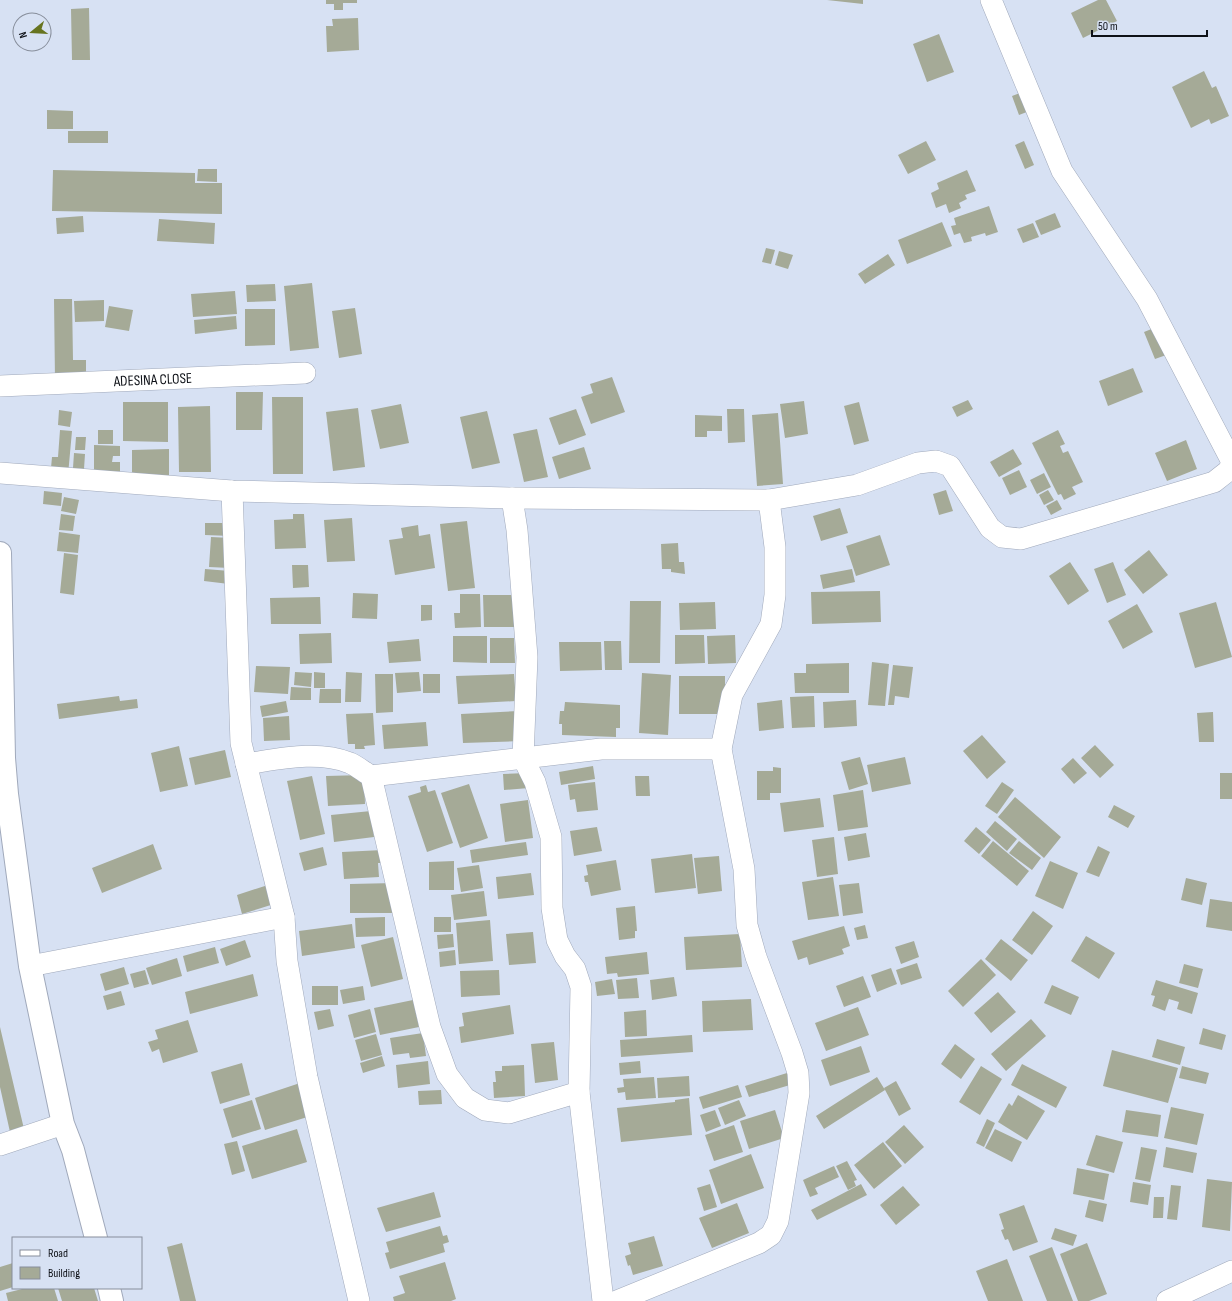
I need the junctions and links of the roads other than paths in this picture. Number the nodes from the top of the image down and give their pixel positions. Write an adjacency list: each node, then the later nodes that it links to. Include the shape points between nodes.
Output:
1 (991, 0): 4 (street, via 1062,171 1147,299)
2 (305, 373): 3 (street, ADESINA CLOSE)
3 (0, 386)
4 (1232, 463): 8 (street, via 1228,471 1214,482 1021,539 1002,537 990,528 950,466 936,461 918,463 857,486)
5 (0, 473): 6 (street)
6 (232, 491): 7 (street); 13 (street, via 241,743)
7 (512, 498): 8 (street); 11 (street, via 527,657)
8 (769, 500): 10 (street, via 776,547 775,595 771,624 732,695)
9 (0, 553): 12 (main road)
10 (721, 749): 11 (street, via 601,749); 26 (street, via 744,869 747,925 798,1073 799,1093 778,1221 771,1235 760,1243)
11 (523, 758): 14 (street); 17 (street, via 535,782 551,837 552,908 557,940 575,968 581,987)
12 (2, 759): 16 (main road)
13 (246, 764): 14 (street, via 291,757 330,757 351,763); 15 (street)
14 (370, 776): 17 (street, via 430,1027 447,1074 465,1098 485,1110 509,1113)
15 (284, 917): 16 (street); 24 (street, via 287,961 307,1077)
16 (30, 966): 18 (main road)
17 (579, 1092): 25 (street)
18 (63, 1124): 19 (street); 20 (main road, via 73,1150)
19 (0, 1145)
20 (96, 1237)
21 (1232, 1271): 27 (street)
22 (109, 1289): 23 (main road)
23 (112, 1301)
24 (359, 1301)
25 (603, 1301)
26 (618, 1301)
27 (1167, 1301)

